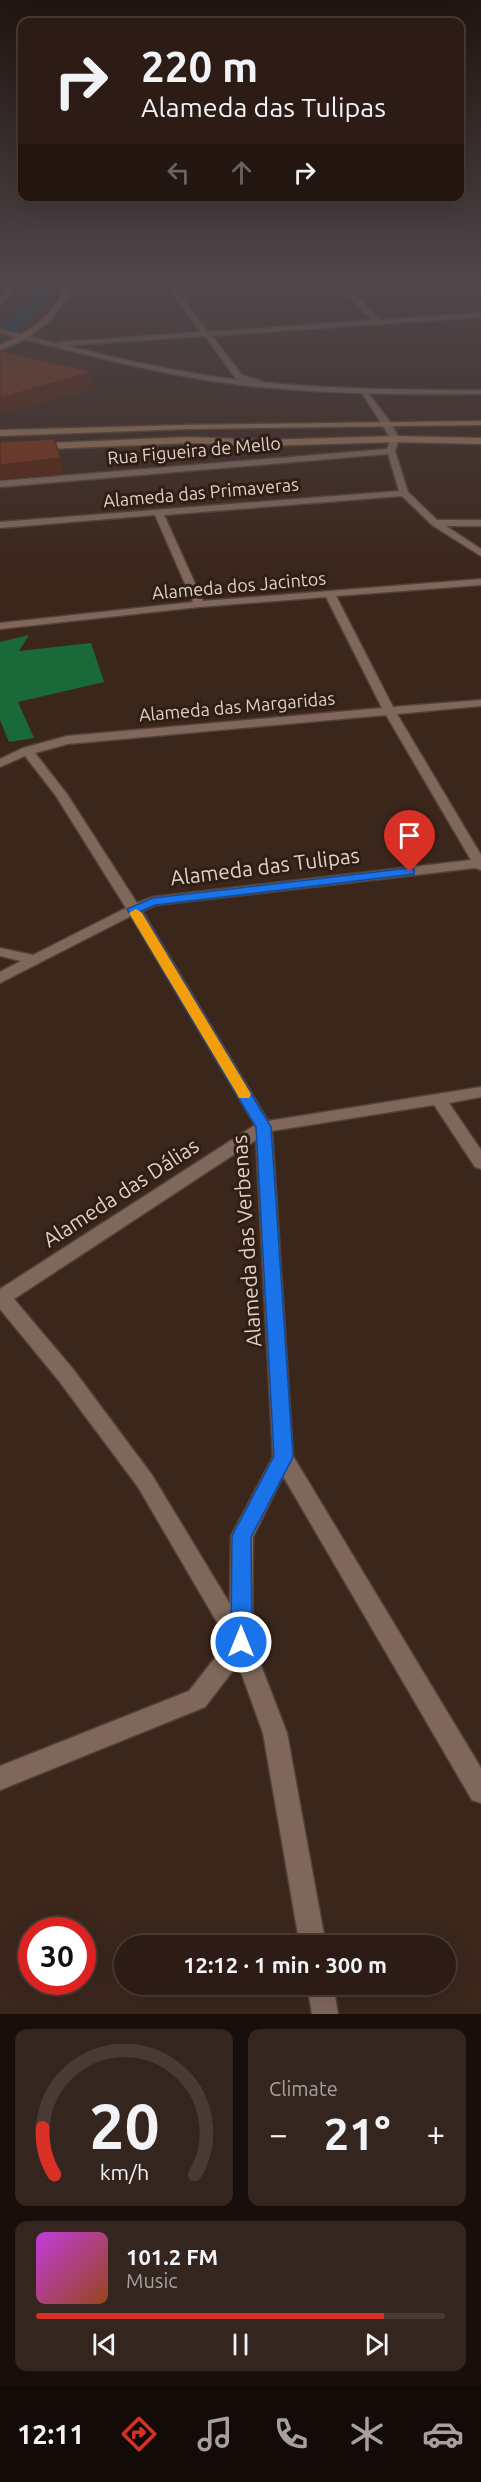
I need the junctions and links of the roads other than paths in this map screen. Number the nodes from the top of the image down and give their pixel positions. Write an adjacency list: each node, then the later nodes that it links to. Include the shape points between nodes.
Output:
1 (213, 378): 3 (street)
2 (242, 378): 3 (street)
3 (258, 383): 4 (street)
4 (365, 391): 5 (street); 6 (street)
5 (481, 392)
6 (387, 423): 7 (main road); 8 (main road); 10 (street)
7 (481, 423)
8 (186, 427): 9 (main road); 11 (main road)
9 (0, 433)
10 (394, 439): 11 (main road, via 262,443); 12 (main road); 14 (street)
11 (189, 440): 13 (main road)
12 (481, 441)
13 (0, 448)
14 (391, 451): 15 (street, Rua Figueira de Mello); 16 (street)
15 (0, 484)
16 (404, 494): 17 (street, Alameda das Primaveras); 18 (street)
17 (159, 513): 20 (street, Alameda das Primaveras); 24 (street)
18 (435, 523): 19 (street); 21 (street)
19 (481, 524)
20 (0, 525)
21 (481, 553)
22 (481, 582): 23 (street, Alameda dos Jacintos)
23 (330, 595): 24 (street, Alameda dos Jacintos); 27 (street)
24 (199, 604): 25 (street, Alameda dos Jacintos)
25 (0, 626)
26 (481, 703): 27 (street, Alameda das Margaridas)
27 (390, 712): 28 (street, Alameda das Margaridas, via 67,740); 30 (street)
28 (27, 751): 29 (street, Alameda das Margaridas); 31 (street, Alameda das Verbenas, via 61,794)
29 (3, 760)
30 (481, 864): 31 (street, Alameda das Tulipas, via 153,901)
31 (134, 909): 33 (street, Alameda das Tulipas); 37 (street, Alameda das Verbenas)
32 (0, 952): 33 (street)
33 (34, 960): 34 (street, Alameda das Tulipas)
34 (0, 978)
35 (481, 1092): 36 (street, Alameda das Dálias)
36 (438, 1099): 37 (street, Alameda das Dálias); 38 (street)
37 (264, 1127): 39 (street, Alameda das Dálias); 40 (street, Alameda das Verbenas)
38 (481, 1163)
39 (0, 1298): 41 (street, via 66,1375 145,1481)
40 (283, 1457): 41 (street, via 242,1536); 43 (street)
41 (241, 1642): 42 (street, via 197,1699); 44 (street, via 275,1733)
42 (0, 1778)
43 (481, 1791)
44 (311, 1935)
45 (322, 1995): 46 (street)
46 (325, 2014)

